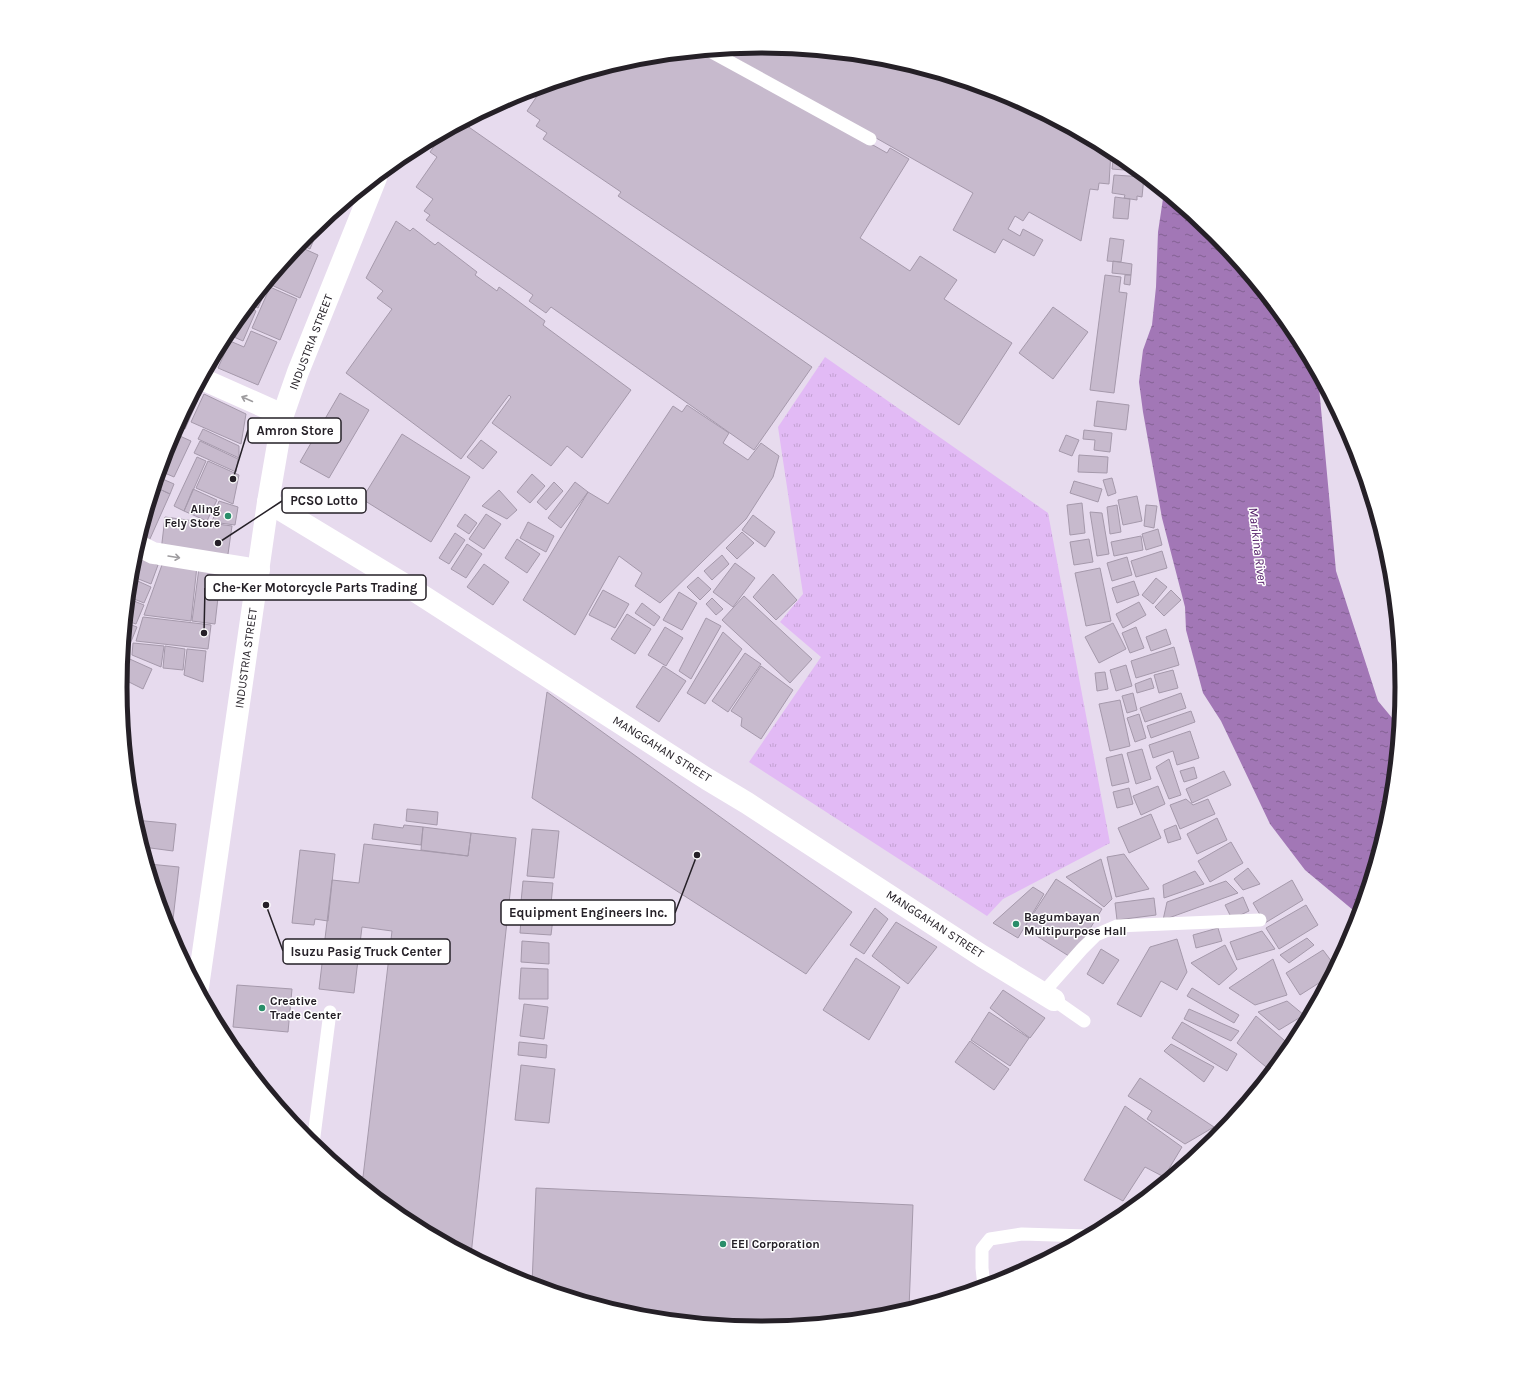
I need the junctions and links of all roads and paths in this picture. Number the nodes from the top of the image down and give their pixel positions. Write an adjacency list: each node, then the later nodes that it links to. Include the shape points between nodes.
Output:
1 (716, 54): 2 (lane)
2 (870, 138)
3 (373, 186): 5 (street, INDUSTRIA STREET)
4 (206, 381): 5 (street, one-way to 4)
5 (283, 415): 6 (street, INDUSTRIA STREET)
6 (268, 502): 8 (street, INDUSTRIA STREET); 11 (street, MANGGAHAN STREET, via 415,591)
7 (143, 548): 8 (street, one-way to 8, via 152,553)
8 (259, 570): 10 (street, INDUSTRIA STREET)
9 (1260, 920): 11 (lane, via 1117,926 1096,935 1082,948)
10 (199, 980)
11 (1048, 996): 13 (lane)
12 (330, 1012): 14 (lane)
13 (1084, 1021)
14 (314, 1136)
15 (1078, 1236): 16 (lane, via 1022,1234 990,1239 982,1248)
16 (983, 1280)

